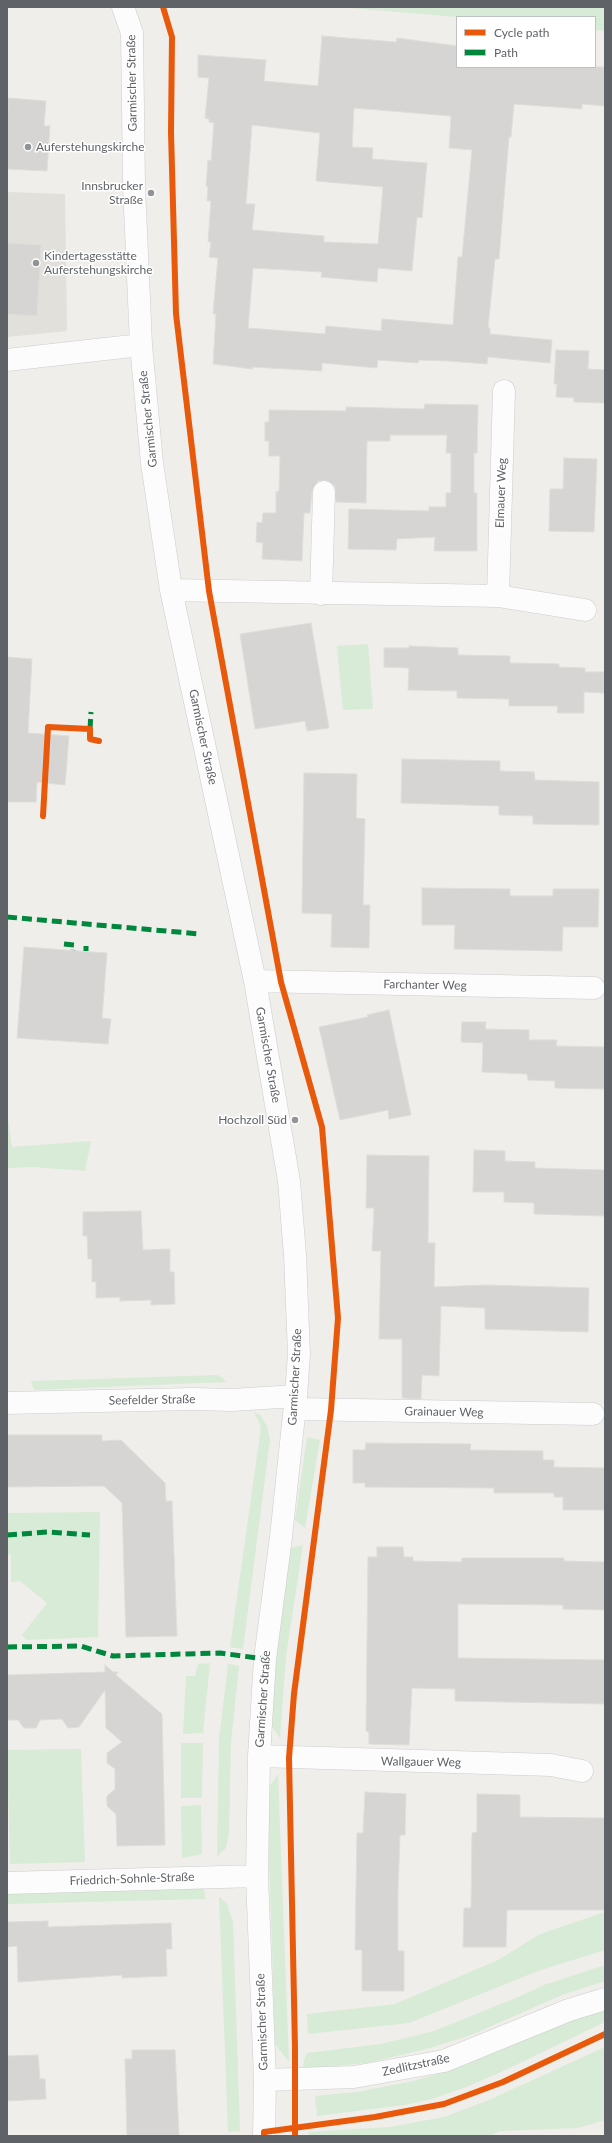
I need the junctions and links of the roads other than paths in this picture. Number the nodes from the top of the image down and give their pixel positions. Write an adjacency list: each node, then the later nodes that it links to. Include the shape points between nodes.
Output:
1 (123, 7): 2 (street, Garmischer Straße, via 132,33 134,186)
2 (141, 345): 3 (street); 6 (street, Garmischer Straße, via 152,463)
3 (7, 360)
4 (504, 391): 8 (street, Elmauer Weg)
5 (324, 492): 7 (street)
6 (171, 590): 7 (street); 10 (street, Garmischer Straße)
7 (321, 594): 8 (street)
8 (498, 596): 9 (street)
9 (585, 610)
10 (255, 981): 11 (street, Farchanter Weg); 13 (street, Garmischer Straße, via 289,1181 296,1263 299,1354)
11 (594, 988)
12 (7, 1403): 13 (street, Seefelder Straße, via 193,1399)
13 (296, 1403): 14 (street, Grainauer Weg); 15 (street, Garmischer Straße, via 265,1659)
14 (593, 1414)
15 (259, 1756): 16 (street, Wallgauer Weg, via 551,1765); 17 (street, Garmischer Straße)
16 (582, 1772)
17 (257, 1876): 18 (street, Friedrich-Sohnle-Straße); 20 (street, Garmischer Straße)
18 (7, 1883)
19 (605, 1999): 20 (street, Zedlitzstraße, via 569,2010 444,2061 354,2077)
20 (265, 2080): 21 (street, Garmischer Straße)
21 (264, 2136)

